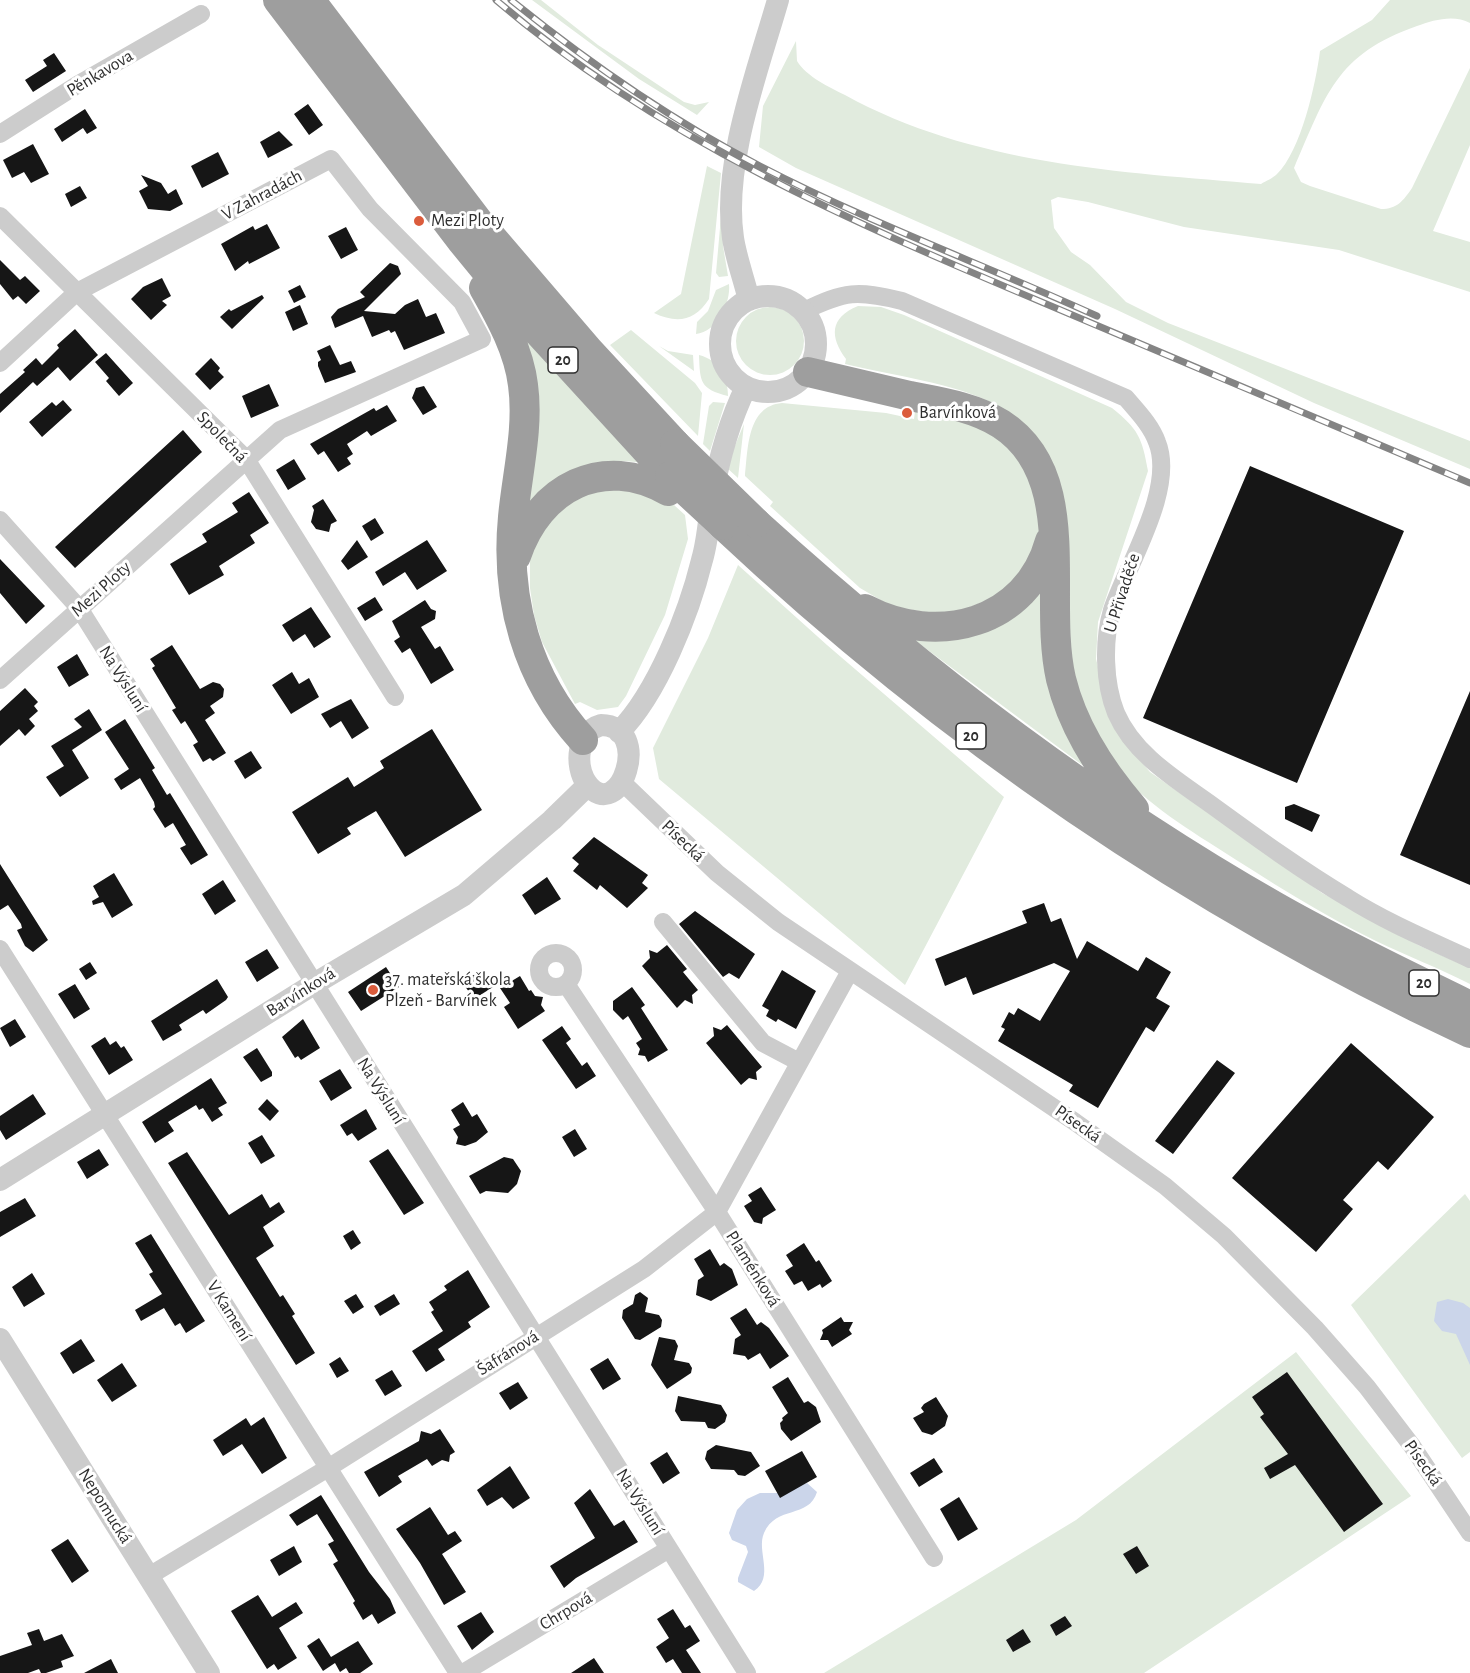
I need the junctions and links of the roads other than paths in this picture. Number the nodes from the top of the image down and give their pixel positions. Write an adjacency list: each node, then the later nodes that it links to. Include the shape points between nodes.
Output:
1 (278, 0): 7 (highway, 20)
2 (310, 0): 20 (highway, 20, bridge, via 481,225 589,351 675,444)
3 (777, 0): 9 (street, via 742,126 732,198 732,236)
4 (201, 14): 5 (street, Pěnkavova)
5 (0, 134)
6 (0, 216): 8 (street, Společná)
7 (461, 240): 16 (highway, 20); 19 (highway, via 499,314 517,357 523,385 525,414 512,519)
8 (76, 292): 11 (street, V Zahradách, via 331,159 370,209 462,302); 12 (street, V Zahradách); 15 (street, Společná)
9 (749, 300): 10 (street, via 778,297); 14 (street, via 728,317 720,343 726,369)
10 (804, 311): 13 (street, via 817,341); 31 (street, U Přivaděče, via 834,296 865,292 902,300 1126,398 1158,443 1162,473 1112,611 1106,640 1110,688 1116,712 1128,734 1144,754 1282,856 1349,899)
11 (482, 339): 15 (street, Mezi Ploty, via 280,430)
12 (0, 363)
13 (808, 372): 14 (street, via 792,386 773,393); 18 (highway, via 962,407 1001,424 1026,446 1041,470 1050,497)
14 (746, 387): 24 (street, via 722,450 703,559 692,595 650,690)
15 (246, 459): 21 (street, Mezi Ploty); 23 (street, Společná)
16 (670, 483): 19 (highway, via 619,476 594,477 569,486 548,501 531,522 519,545); 36 (highway, 20, bridge, via 896,678 997,755 1100,826 1265,928)
17 (0, 520): 21 (street, Na Výsluní)
18 (1053, 532): 20 (highway, via 1028,584 1008,603 974,622 944,627 900,622); 28 (highway, via 1055,638 1067,700 1102,768)
19 (513, 570): 25 (highway, via 517,612 531,660 554,704)
20 (828, 589): 28 (highway, 20, via 981,712)
21 (79, 608): 22 (street, Mezi Ploty); 33 (street, Na Výsluní)
22 (0, 680)
23 (395, 698)
24 (619, 732): 25 (street, via 598,725); 26 (street, via 628,756)
25 (584, 740): 27 (street, via 579,760)
26 (622, 782): 27 (street, via 606,793); 32 (street, Písecká, via 717,873 778,922)
27 (588, 784): 33 (street, Barvínková, via 464,895)
28 (1168, 842): 35 (highway, 20, via 1276,908)
29 (663, 922): 37 (street, via 763,1043)
30 (0, 949): 38 (street, V Kamení)
31 (1470, 959)
32 (850, 971): 37 (street, Šafránová); 44 (street, Písecká, via 1076,1122 1165,1186 1224,1236 1367,1387)
33 (314, 984): 38 (street, Barvínková); 41 (street, Na Výsluní)
34 (566, 984): 40 (street, Plaménková)
35 (1470, 1006)
36 (1470, 1033)
37 (799, 1062): 40 (street, Šafránová)
38 (105, 1115): 39 (street, Barvínková); 43 (street, V Kamení)
39 (0, 1180)
40 (717, 1212): 41 (street, Šafránová, via 644,1269); 46 (street, Plaménková)
41 (535, 1336): 43 (street, Šafránová); 45 (street, Na Výsluní)
42 (0, 1339): 47 (street, Nepomucká)
43 (328, 1468): 47 (street, Šafránová); 49 (street, V Kamení)
44 (1470, 1533)
45 (669, 1549): 50 (street, Chrpová); 51 (street, Na Výsluní)
46 (934, 1558)
47 (149, 1576): 48 (street, Nepomucká)
48 (209, 1673)
49 (458, 1673)
50 (463, 1673)
51 (747, 1673)

